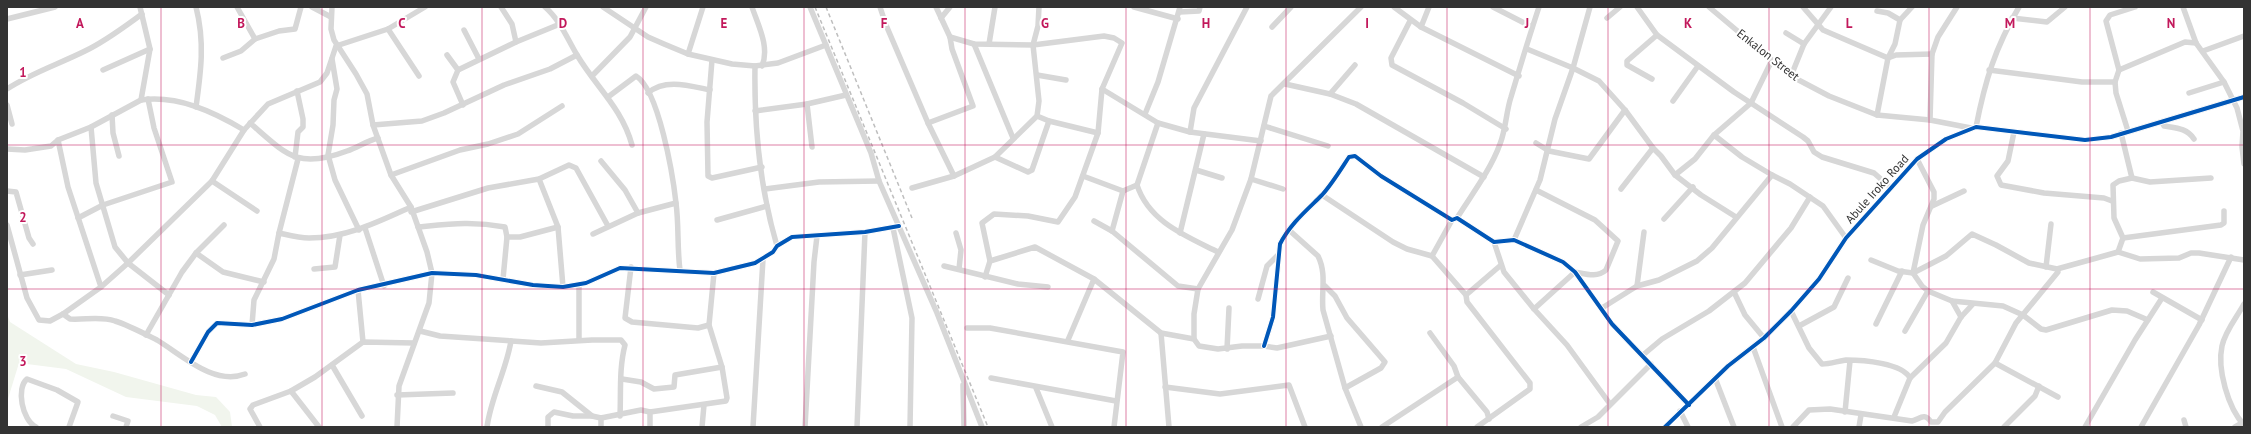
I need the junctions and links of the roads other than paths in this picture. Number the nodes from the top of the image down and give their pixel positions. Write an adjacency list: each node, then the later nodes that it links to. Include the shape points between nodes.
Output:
1 (55, 7): 42 (street)
2 (140, 7): 45 (street)
3 (196, 7): 125 (street, via 202,28)
4 (237, 7): 66 (street)
5 (301, 7): 66 (street, via 295,29)
6 (312, 7): 46 (street)
7 (332, 7): 46 (street)
8 (425, 7): 60 (street)
9 (501, 7): 67 (street, via 512,24)
10 (545, 7): 54 (street)
11 (603, 7): 59 (street)
12 (646, 7): 59 (street)
13 (703, 7): 78 (street)
14 (752, 7): 90 (street, via 763,38)
15 (810, 7): 72 (street)
16 (880, 7): 137 (street)
17 (936, 7): 47 (street)
18 (950, 7): 47 (street)
19 (996, 7): 70 (street)
20 (1039, 7): 73 (street)
21 (1134, 7): 51 (street)
22 (1200, 7): 43 (street, via 1199,11)
23 (1247, 7): 147 (street, via 1194,108)
24 (1291, 7): 56 (street)
25 (1361, 7): 106 (street)
26 (1394, 7): 53 (street)
27 (1429, 7): 57 (street)
28 (1493, 7): 58 (street)
29 (1539, 7): 58 (street)
30 (1590, 7): 92 (street)
31 (1620, 7): 48 (street)
32 (1637, 7): 63 (street)
33 (1709, 7): 87 (street, Enkalon Street)
34 (1803, 7): 55 (street)
35 (1831, 7): 55 (street)
36 (1912, 7): 52 (street)
37 (1957, 7): 79 (street, via 1938,37)
38 (2019, 7): 49 (street)
39 (2065, 7): 49 (street, via 2047,22)
40 (2135, 7): 96 (street, via 2110,15 2106,21)
41 (2183, 7): 68 (street)
42 (48, 8): 50 (street)
43 (1180, 9): 51 (street)
44 (1877, 11): 52 (street, via 1888,13)
45 (142, 14): 75 (street); 107 (street, via 86,50 29,75)
46 (331, 16): 74 (street, via 331,29)
47 (941, 18): 65 (street)
48 (1607, 18)
49 (2012, 18): 95 (street)
50 (7, 19)
51 (1178, 19): 129 (street)
52 (1900, 20): 83 (street, via 1895,44)
53 (1410, 21): 57 (street); 144 (street, via 1391,58 1392,65)
54 (560, 24): 67 (street); 81 (street)
55 (1818, 26): 71 (street); 83 (street)
56 (1272, 27)
57 (1421, 27): 100 (street)
58 (1532, 27): 76 (street)
59 (636, 28): 78 (street, via 648,38); 99 (street)
60 (388, 29): 74 (street); 98 (street)
61 (464, 30): 85 (street)
62 (1786, 33): 71 (street)
63 (1657, 36): 91 (street); 102 (street, via 1627,61 1627,65)
64 (2244, 36): 77 (street)
65 (950, 37): 69 (street); 137 (street, via 973,106)
66 (255, 39): 82 (street, via 241,51)
67 (516, 42): 85 (street)
68 (2196, 43): 77 (street); 96 (street, via 2185,42)
69 (974, 44): 70 (street); 154 (street)
70 (989, 44): 73 (street)
71 (1804, 44): 101 (street)
72 (826, 45): 90 (street, via 778,63); 114 (street)
73 (1033, 45): 97 (street); 108 (street, via 1104,36 1122,43)
74 (336, 46): 84 (street); 140 (street, via 364,88)
75 (150, 49): 93 (street); 118 (street)
76 (1527, 49): 92 (street); 100 (street)
77 (2203, 50): 105 (street)
78 (688, 54): 86 (street)
79 (1932, 54): 83 (street, via 1896,55); 133 (street)
80 (447, 55): 94 (street)
81 (577, 55): 99 (street); 124 (street)
82 (223, 58)
83 (1888, 58): 130 (street)
84 (332, 59): 110 (street, via 320,82); 165 (street, via 337,90)
85 (479, 59): 94 (street)
86 (712, 60): 89 (street); 109 (street)
87 (1772, 60): 101 (street, Enkalon Street); 121 (street)
88 (1355, 65): 112 (street)
89 (755, 66): 90 (street); 128 (street)
90 (762, 66)
91 (1698, 66): 120 (street); 121 (street)
92 (1574, 68): 127 (street, via 1599,81); 164 (street, via 1555,120)
93 (103, 70)
94 (458, 70): 124 (street, via 453,82)
95 (1989, 70): 104 (street, via 2082,82); 143 (street)
96 (2119, 70): 104 (street)
97 (1037, 75): 103 (street); 132 (street)
98 (419, 76)
99 (592, 76): 115 (street)
100 (1519, 76): 144 (street, via 1510,99)
101 (1791, 76): 130 (street, Enkalon Street, via 1829,96)
102 (1652, 79)
103 (1066, 80)
104 (2115, 82): 146 (street)
105 (2224, 82): 113 (street); 119 (street)
106 (1285, 84): 112 (street); 141 (street, via 1271,96)
107 (7, 89)
108 (1102, 89): 129 (street); 149 (street)
109 (710, 90): 111 (street, via 660,85); 172 (street, via 707,122 708,176 712,178)
110 (297, 91): 136 (street, via 268,104); 168 (street, via 304,119 303,127 298,132)
111 (648, 92): 115 (street, via 636,76); 203 (street, via 661,126)
112 (1330, 94): 179 (street, via 1356,104)
113 (2189, 94)
114 (846, 95): 122 (street); 186 (street, via 871,152)
115 (608, 97): 159 (street, via 624,122)
116 (2244, 97): 119 (street)
117 (148, 99): 118 (street); 125 (street); 204 (street, via 154,128 172,182)
118 (141, 100): 131 (street)
119 (2234, 100): 135 (street); 171 (street, via 2243,131)
120 (1673, 101)
121 (1751, 103): 152 (street); 190 (street, via 1808,141 1814,152 1822,157 1874,172)
122 (806, 104): 128 (street); 161 (street)
123 (7, 105): 139 (street)
124 (463, 105): 140 (street, via 422,121)
125 (196, 106): 145 (street)
126 (562, 106): 174 (street, via 518,134 460,150)
127 (1625, 110): 162 (street); 164 (street, via 1589,159)
128 (755, 111): 172 (street)
129 (1145, 114): 138 (street)
130 (1877, 115): 133 (street, Enkalon Street)
131 (112, 116): 142 (street); 166 (street)
132 (1037, 116): 134 (street); 154 (street)
133 (1930, 120): 143 (street, Enkalon Street)
134 (1049, 121): 149 (street); 167 (street, via 1032,170 1028,172)
135 (2162, 122): 146 (street); 155 (street, via 2164,126 2190,133)
136 (250, 123): 145 (street); 168 (street)
137 (928, 123): 177 (street)
138 (1158, 123): 147 (street); 187 (street)
139 (12, 124)
140 (373, 125): 153 (street)
141 (1264, 126): 157 (street); 160 (street)
142 (91, 127): 156 (street); 204 (street, via 95,174)
143 (1974, 128): 148 (street); 169 (street, Abule Iroko Road, via 1946,139)
144 (1506, 129): 179 (street)
145 (244, 130): 185 (street)
146 (2128, 131): 150 (street)
147 (1190, 132): 151 (street)
148 (2014, 132): 150 (street, via 2085,140 2111,137); 201 (street, via 2008,161 1997,176 2001,185 2044,193)
149 (1098, 133): 178 (street)
150 (2121, 133): 181 (street)
151 (1204, 134): 157 (street); 173 (street)
152 (1714, 136): 175 (street, via 1695,158); 176 (street)
153 (378, 138): 165 (street, via 347,151); 174 (street)
154 (1013, 138): 167 (street)
155 (2194, 139)
156 (58, 140): 163 (street, via 51,146 25,150); 212 (street, via 66,182)
157 (1261, 141): 184 (street)
158 (1536, 143): 164 (street)
159 (632, 146)
160 (1328, 146)
161 (812, 147)
162 (1653, 148): 175 (street); 193 (street)
163 (7, 149)
164 (1549, 151): 194 (street)
165 (328, 155): 168 (street, via 312,160); 225 (street, via 335,180)
166 (119, 156)
167 (996, 157): 177 (street)
168 (296, 158): 230 (street)
169 (1917, 160): 190 (street, Abule Iroko Road); 206 (street, via 1934,192)
170 (601, 161): 210 (street, via 626,190)
171 (2244, 164)
172 (762, 167): 191 (street)
173 (1196, 170): 180 (street); 232 (street)
174 (391, 175): 207 (street)
175 (1675, 175): 188 (street)
176 (1772, 175): 200 (street); 211 (street)
177 (954, 176): 189 (street)
178 (1083, 176): 197 (street); 252 (street, via 1076,197 1058,222 1028,216 994,214 982,222)
179 (1484, 176): 213 (street)
180 (1222, 178)
181 (2132, 178): 182 (street, via 2150,182); 198 (street, via 2119,181 2113,185)
182 (2211, 178)
183 (539, 179): 207 (street, via 488,188); 220 (street, via 564,167 573,166); 223 (street)
184 (1251, 179): 192 (street); 243 (street, via 1232,230)
185 (212, 181): 208 (street); 253 (street)
186 (879, 181): 191 (street, via 819,182); 221 (street)
187 (1137, 185): 197 (street); 232 (street, via 1153,214)
188 (1692, 187): 211 (street); 214 (street)
189 (912, 188)
190 (1891, 188): 237 (street, Abule Iroko Road)
191 (765, 189): 205 (street)
192 (1283, 189)
193 (1621, 189)
194 (1536, 190): 239 (street); 263 (street, via 1595,220 1618,241 1606,270 1602,273 1596,275)
195 (1964, 190): 206 (street)
196 (7, 191): 241 (street, via 16,192)
197 (1123, 191): 227 (street)
198 (2112, 191): 201 (street); 202 (street)
199 (1322, 195): 213 (street, via 1349,157 1355,156 1381,176); 226 (street, via 1310,204); 247 (street, via 1393,242)
200 (1810, 197): 237 (street, via 1823,206); 284 (street, via 1791,228)
201 (2104, 198): 202 (street)
202 (2112, 201): 238 (street, via 2114,218)
203 (676, 203): 210 (street); 262 (street)
204 (103, 205): 212 (street); 253 (street, via 115,247)
205 (767, 206): 215 (street); 242 (street)
206 (1932, 206): 267 (street, via 1923,225)
207 (411, 210): 222 (street); 225 (street)
208 (257, 211)
209 (2224, 211): 238 (street, via 2224,222 2221,225)
210 (638, 213): 220 (street)
211 (1736, 217): 277 (street, via 1712,248 1697,261 1659,280)
212 (78, 218): 278 (street)
213 (1454, 219): 240 (street); 247 (street)
214 (1664, 219)
215 (717, 220)
216 (1094, 221): 227 (street)
217 (2051, 224): 257 (street)
218 (7, 225): 268 (street)
219 (224, 225): 245 (street)
220 (608, 226): 233 (street)
221 (899, 226): 224 (street); 336 (street, via 937,313)
222 (418, 227): 236 (street, via 456,222 484,223 505,227); 265 (street)
223 (558, 227): 236 (street, via 520,237); 279 (street)
224 (893, 228): 228 (street); 378 (street, via 912,318)
225 (362, 229): 234 (street); 275 (street)
226 (1289, 230): 246 (street, via 1280,244); 276 (street, via 1318,256)
227 (1112, 231): 282 (street, via 1178,286)
228 (865, 232): 235 (street); 377 (street)
229 (1644, 232): 277 (street)
230 (279, 233): 234 (street, via 310,238); 273 (street, via 274,259)
231 (956, 233): 260 (street, via 961,250)
232 (1180, 233): 243 (street)
233 (593, 234)
234 (340, 235): 259 (street, via 335,267)
235 (817, 236): 242 (street, via 792,237); 376 (street)
236 (507, 237): 271 (street)
237 (1846, 238): 296 (street, Abule Iroko Road, via 1819,279)
238 (2123, 238): 244 (street)
239 (1514, 240): 240 (street); 263 (street, via 1563,262)
240 (1494, 242): 254 (street)
241 (33, 244)
242 (777, 246): 249 (street)
243 (1218, 252): 282 (street)
244 (2118, 252): 248 (street, via 2140,259 2179,258 2191,253); 258 (street)
245 (196, 253): 273 (street, via 223,272); 286 (street)
246 (1278, 255): 289 (street, via 1267,266); 320 (street, via 1273,317)
247 (1432, 256): 287 (street)
248 (2232, 257): 251 (street); 301 (street)
249 (763, 259): 266 (street, via 748,266); 375 (street)
250 (1872, 260): 264 (street)
251 (2244, 260)
252 (990, 261): 269 (street); 272 (street, via 1035,247)
253 (128, 263): 278 (street); 286 (street)
254 (1501, 265): 287 (street); 295 (street)
255 (944, 266): 260 (street)
256 (631, 267): 262 (street); 274 (street, via 614,269); 304 (street, via 625,318 632,322 698,328)
257 (2046, 267): 258 (street); 267 (street, via 2029,263 1972,234 1946,256)
258 (2057, 268): 298 (street, via 2058,272)
259 (314, 269)
260 (959, 269): 269 (street)
261 (52, 270): 268 (street)
262 (680, 270): 266 (street)
263 (1575, 272): 294 (street); 295 (street)
264 (1902, 272): 267 (street); 302 (street)
265 (432, 273): 271 (street); 275 (street); 307 (street, via 430,303)
266 (714, 273): 304 (street)
267 (1913, 273): 283 (street)
268 (20, 275): 297 (street, via 27,298 39,320 50,321)
269 (985, 277): 280 (street)
270 (1848, 278): 305 (street, via 1834,307)
271 (503, 279): 279 (street)
272 (1094, 279): 309 (street); 316 (street)
273 (264, 282): 303 (street, via 254,300)
274 (579, 285): 279 (street); 315 (street)
275 (384, 286): 281 (street)
276 (1324, 286): 312 (street, via 1323,310); 341 (street, via 1335,296 1347,318 1385,362 1381,368)
277 (1637, 286): 294 (street)
278 (101, 287): 297 (street)
279 (563, 287)
280 (1048, 287)
281 (358, 290): 303 (street, via 289,316); 318 (street)
282 (1198, 290): 314 (street, via 1194,314)
283 (1928, 291): 290 (street); 308 (street)
284 (1734, 292): 313 (street, via 1744,315); 323 (street)
285 (2153, 292): 288 (street)
286 (169, 295): 311 (street)
287 (1466, 295): 360 (street, via 1467,302 1531,386)
288 (2162, 298): 300 (street); 301 (street)
289 (1258, 299)
290 (1952, 301): 291 (street); 299 (street)
291 (1974, 304): 298 (street, via 2003,306); 299 (street)
292 (2244, 304): 362 (street, via 2222,346 2228,401)
293 (1229, 308): 322 (street)
294 (1602, 308): 323 (street, via 1612,324)
295 (1534, 309): 347 (street, via 1567,345)
296 (1791, 312): 305 (street); 313 (street, Abule Iroko Road)
297 (63, 314): 311 (street, via 70,319 112,320)
298 (2023, 315): 300 (street, via 2046,330 2112,310 2127,310); 326 (street, via 2016,322)
299 (1961, 317): 334 (street, via 1946,343)
300 (2148, 320): 395 (street)
301 (2202, 320): 396 (street)
302 (1876, 324)
303 (252, 325): 325 (street, via 214,324)
304 (710, 325): 329 (street)
305 (1799, 326): 324 (street, via 1809,348 1822,364)
306 (967, 328): 316 (street, via 990,328)
307 (420, 331): 317 (street, via 440,336); 319 (street)
308 (1905, 331)
309 (1161, 333): 314 (street); 339 (street)
310 (1430, 333): 331 (street, via 1454,366)
311 (146, 335): 325 (street)
312 (1331, 336): 320 (street, via 1285,347); 341 (street)
313 (1764, 338): 321 (street, Abule Iroko Road)
314 (1194, 339): 322 (street, via 1199,346)
315 (579, 340): 317 (street, via 540,343); 335 (street, via 623,342 625,344 620,365)
316 (1068, 340): 346 (street, via 1124,352)
317 (511, 341): 370 (street, via 506,368 491,406)
318 (363, 342): 319 (street); 328 (street)
319 (414, 344): 344 (street, via 402,373)
320 (1264, 346): 322 (street)
321 (1752, 347): 333 (street, Abule Iroko Road); 392 (street)
322 (1227, 349)
323 (1643, 354): 327 (street)
324 (1850, 361): 334 (street, via 1895,367 1907,372); 352 (street)
325 (192, 362): 330 (street, via 222,376)
326 (1995, 363): 338 (street); 358 (street, via 1938,422 1931,422 1926,416 1912,421)
327 (1651, 364): 347 (street); 349 (street)
328 (332, 365): 342 (street); 355 (street)
329 (722, 367): 335 (street, via 675,375 674,387 654,389 641,382); 348 (street, via 728,398 726,401)
330 (245, 374)
331 (1458, 377): 360 (street, via 1487,412); 386 (street)
332 (990, 378): 340 (street)
333 (1715, 378): 349 (street, Abule Iroko Road); 391 (street)
334 (1910, 378): 358 (street)
335 (622, 380): 357 (street)
336 (962, 381): 379 (street); 380 (street)
337 (536, 386): 356 (street, via 562,392)
338 (2039, 386): 345 (street); 364 (street, via 2035,396)
339 (1165, 387): 383 (street); 384 (street, via 1220,394 1289,385 1292,387)
340 (1036, 388): 346 (street); 381 (street)
341 (1345, 388): 385 (street)
342 (291, 391): 367 (street, via 253,405 250,409); 368 (street)
343 (453, 393): 344 (street)
344 (397, 395): 369 (street)
345 (2058, 397)
346 (1116, 401): 382 (street)
347 (1610, 404): 388 (street)
348 (704, 405): 351 (street); 374 (street)
349 (1689, 405): 350 (street, Abule Iroko Road)
350 (1680, 411): 389 (street, Abule Iroko Road); 390 (street)
351 (650, 412): 357 (street, via 641,410); 373 (street)
352 (1845, 412): 353 (street); 393 (street, via 1809,410)
353 (1861, 415): 358 (street); 394 (street)
354 (113, 416): 366 (street, via 128,421)
355 (362, 416)
356 (592, 416): 359 (street); 371 (street, via 554,412 548,417)
357 (620, 416): 359 (street)
358 (1894, 417)
359 (602, 418): 372 (street)
360 (1489, 419): 387 (street)
361 (2184, 420): 397 (street)
362 (2243, 424): 398 (street)
363 (32, 426): 365 (street, via 22,408 24,383 30,378 78,402)
364 (2007, 426)
365 (69, 427)
366 (126, 427)
367 (260, 427)
368 (319, 427)
369 (397, 427)
370 (487, 427)
371 (548, 427)
372 (601, 427)
373 (650, 427)
374 (702, 427)
375 (753, 427)
376 (805, 427)
377 (857, 427)
378 (910, 427)
379 (964, 427)
380 (982, 427)
381 (1052, 427)
382 (1114, 427)
383 (1169, 427)
384 (1305, 427)
385 (1361, 427)
386 (1382, 427)
387 (1477, 427)
388 (1581, 427)
389 (1665, 427)
390 (1688, 427)
391 (1734, 427)
392 (1782, 427)
393 (1793, 427)
394 (1859, 427)
395 (2085, 427)
396 (2141, 427)
397 (2186, 427)
398 (2236, 427)

